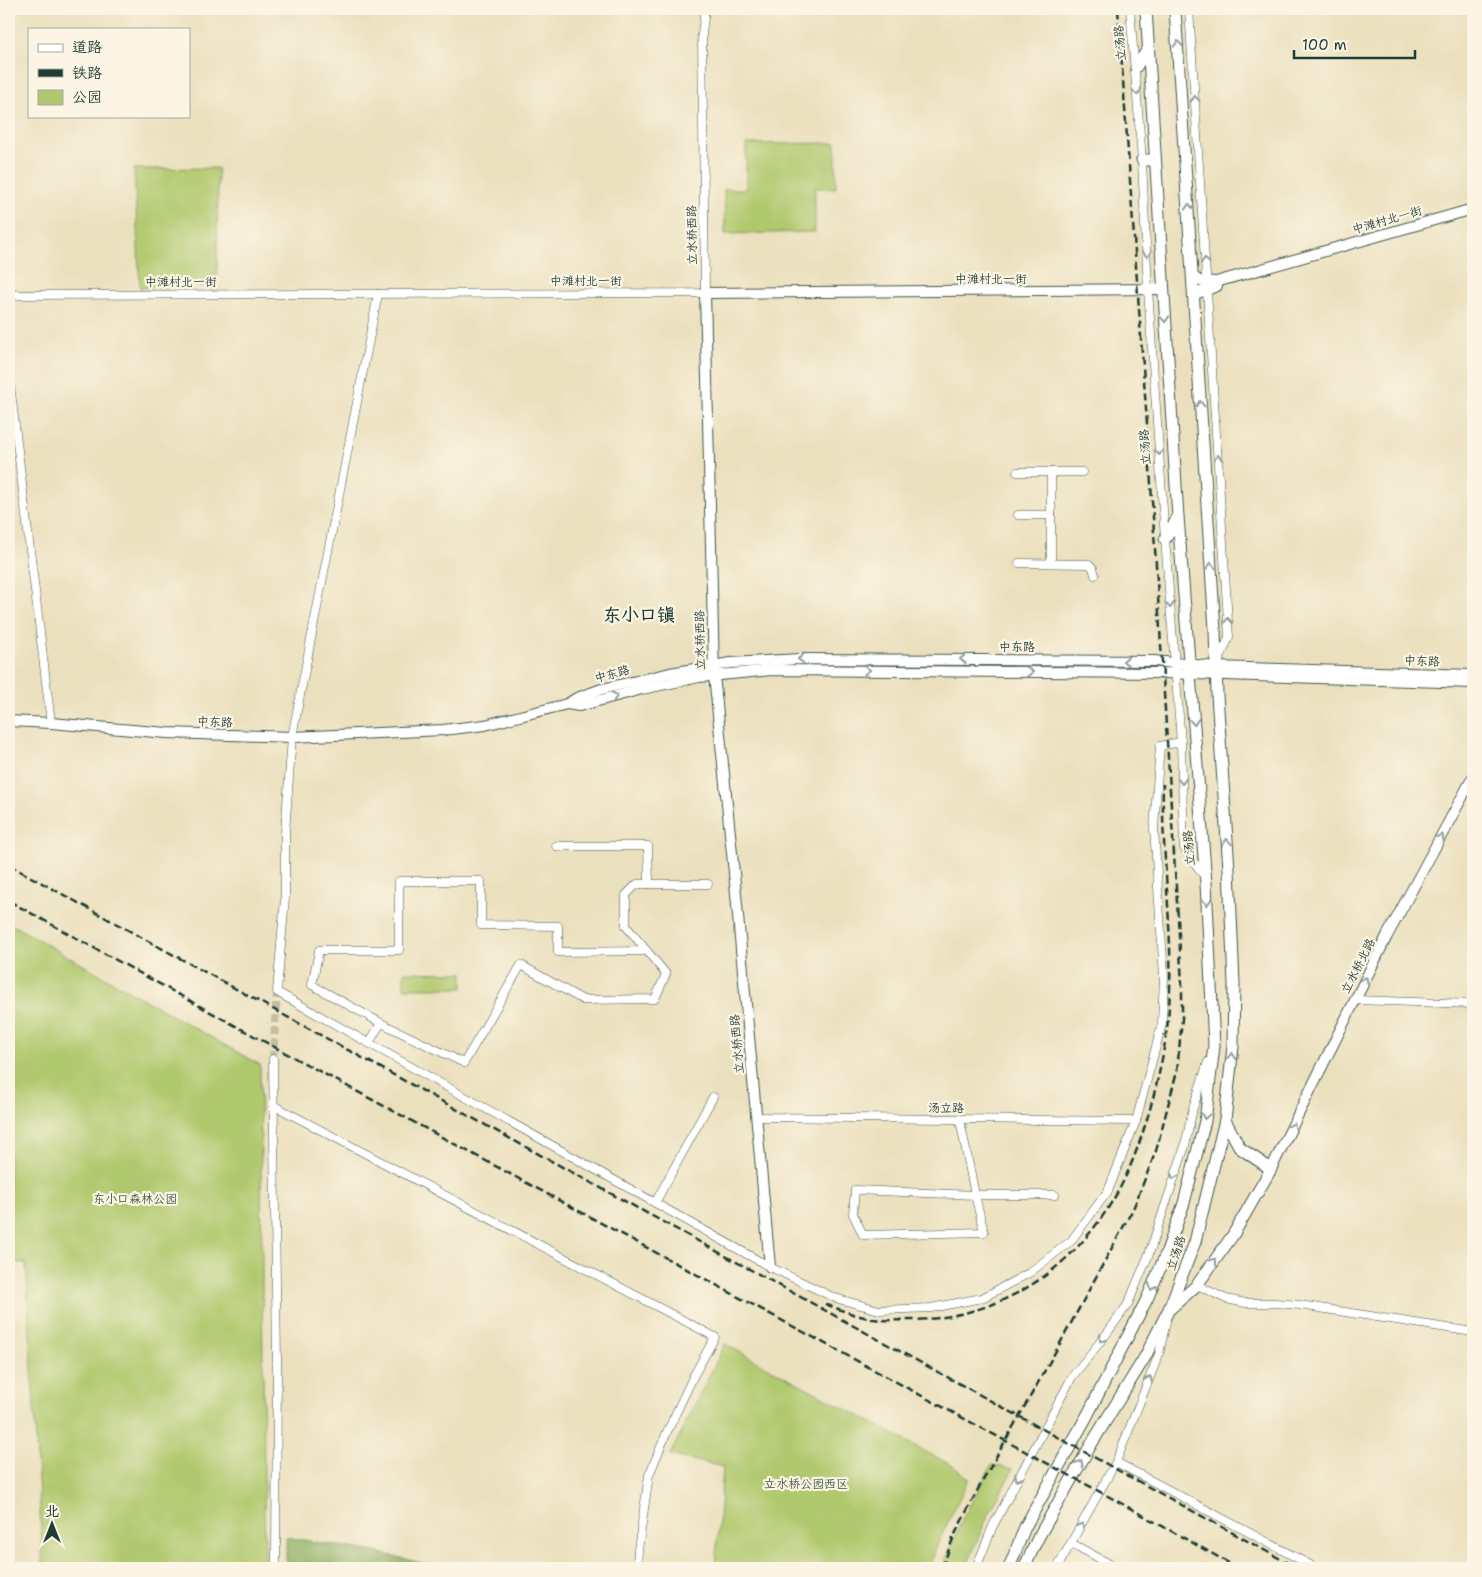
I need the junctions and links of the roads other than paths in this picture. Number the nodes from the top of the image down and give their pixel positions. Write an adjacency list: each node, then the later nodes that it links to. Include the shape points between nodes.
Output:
1 (705, 9): 16 (street, 立水桥西路, via 702,34)
2 (1130, 9): 7 (street, 立汤路)
3 (1146, 9): 6 (main road, 立汤路)
4 (1175, 9): 12 (main road, 立汤路, one-way to 4)
5 (1189, 9): 13 (street, 立汤路, one-way to 5)
6 (1148, 49): 7 (main road); 9 (main road, 立汤路)
7 (1136, 67): 8 (street, 立汤路, one-way to 8)
8 (1142, 160): 9 (main road); 15 (street, 立汤路, one-way to 15)
9 (1155, 160): 14 (main road, 立汤路)
10 (1473, 209): 13 (street, 中滩村北一街)
11 (1473, 215): 13 (street, 中滩村北一街)
12 (1194, 277): 13 (street); 18 (main road, 立汤路)
13 (1207, 286): 18 (street, 中滩村北一街); 34 (street, 立汤路, one-way to 13, via 1229,637)
14 (1163, 289): 15 (street, 中滩村北一街); 26 (main road, 立汤路, one-way to 26)
15 (1148, 290): 16 (street, 中滩村北一街); 27 (street, 立汤路, one-way to 27)
16 (705, 293): 17 (street, 中滩村北一街); 33 (street, 立水桥西路)
17 (378, 294): 19 (street, 中滩村北一街); 40 (street)
18 (1195, 294): 34 (main road, 立汤路, one-way to 18)
19 (9, 296)
20 (9, 376): 39 (street)
21 (1017, 472): 22 (street)
22 (1051, 472): 23 (street); 25 (street)
23 (1082, 472)
24 (1018, 515): 25 (street)
25 (1051, 515): 29 (street)
26 (1178, 517): 27 (main road); 32 (main road, 立汤路)
27 (1165, 539): 31 (street, 立汤路, one-way to 31)
28 (1019, 563): 29 (street)
29 (1051, 563): 30 (street, via 1089,564)
30 (1094, 575)
31 (1174, 662): 32 (street, 中东路); 33 (street, 中东路, one-way to 33, via 799,659); 35 (street, 立汤路)
32 (1190, 669): 34 (street, 中东路); 35 (street, 中东路); 44 (main road, 立汤路, one-way to 44)
33 (714, 670): 35 (street, 中东路, one-way to 35); 40 (street, 中东路, via 578,706 567,704 485,725); 56 (street, 立水桥西路)
34 (1217, 671): 36 (street, 中东路); 37 (street, 中东路); 58 (main road, 立汤路, one-way to 34, via 1234,1046 1234,976)
35 (1175, 673): 41 (street, 立汤路)
36 (1473, 675)
37 (1473, 683)
38 (9, 721): 39 (street, 中东路)
39 (51, 723): 40 (street, 中东路, via 167,733)
40 (292, 737): 51 (street, via 277,992)
41 (1181, 742): 44 (street, 立汤路, one-way to 44, via 1184,848); 59 (street, via 1160,746 1154,828 1164,976 1162,1024)
42 (1473, 777): 48 (street, 立水桥北路, one-way to 42)
43 (556, 846): 45 (street, via 648,846)
44 (1205, 878): 52 (main road, 立汤路, one-way to 52)
45 (649, 884): 46 (street); 47 (street, via 636,884 626,895 626,926)
46 (708, 884)
47 (647, 951): 50 (street, via 666,974 655,999 583,1000 520,965 464,1062); 50 (street, via 558,952 558,926 482,925 482,881 399,881 399,950 319,950 312,985)
48 (1355, 1000): 49 (street); 60 (street, 立水桥北路, one-way to 48)
49 (1473, 1004)
50 (381, 1023): 51 (street)
51 (369, 1043): 63 (street)
52 (1214, 1046): 72 (street, 立汤路, one-way to 72, via 1193,1108 1185,1146 1149,1254 1128,1304 1072,1377 993,1526); 73 (main road, 立汤路, one-way to 73, via 1204,1120 1184,1203 1166,1254 1147,1300 1092,1408 1025,1527)
53 (273, 1059): 55 (street)
54 (713, 1097): 63 (street)
55 (273, 1105): 70 (street); 71 (street, via 715,1337 649,1475)
56 (756, 1117): 57 (street, 汤立路); 64 (street, 立水桥西路)
57 (960, 1120): 59 (street, 汤立路); 61 (street)
58 (1225, 1120): 60 (main road, via 1240,1148); 66 (main road, 立汤路, via 1195,1242)
59 (1136, 1121): 64 (street, via 1108,1191 1071,1241 1030,1274 982,1298 931,1308 879,1310 835,1298)
60 (1271, 1170): 65 (main road, one-way to 60, via 1233,1235)
61 (975, 1195): 61 (street, via 984,1232 863,1235 853,1214 855,1190); 62 (street)
62 (1055, 1195)
63 (656, 1203): 64 (street)
64 (770, 1267)
65 (1197, 1285): 66 (main road); 67 (street, via 1226,1299 1246,1304 1300,1305)
66 (1170, 1309): 68 (street, 立汤路, one-way to 66, via 1159,1354); 74 (main road, 立汤路, one-way to 66, via 1043,1529)
67 (1473, 1332)
68 (1116, 1462): 69 (street, 立汤路, one-way to 68); 77 (street)
69 (1071, 1543): 75 (street, 立汤路); 76 (street)
70 (276, 1568)
71 (637, 1568)
72 (976, 1568)
73 (1008, 1568)
74 (1024, 1568)
75 (1057, 1568)
76 (1117, 1568)
77 (1316, 1568)

